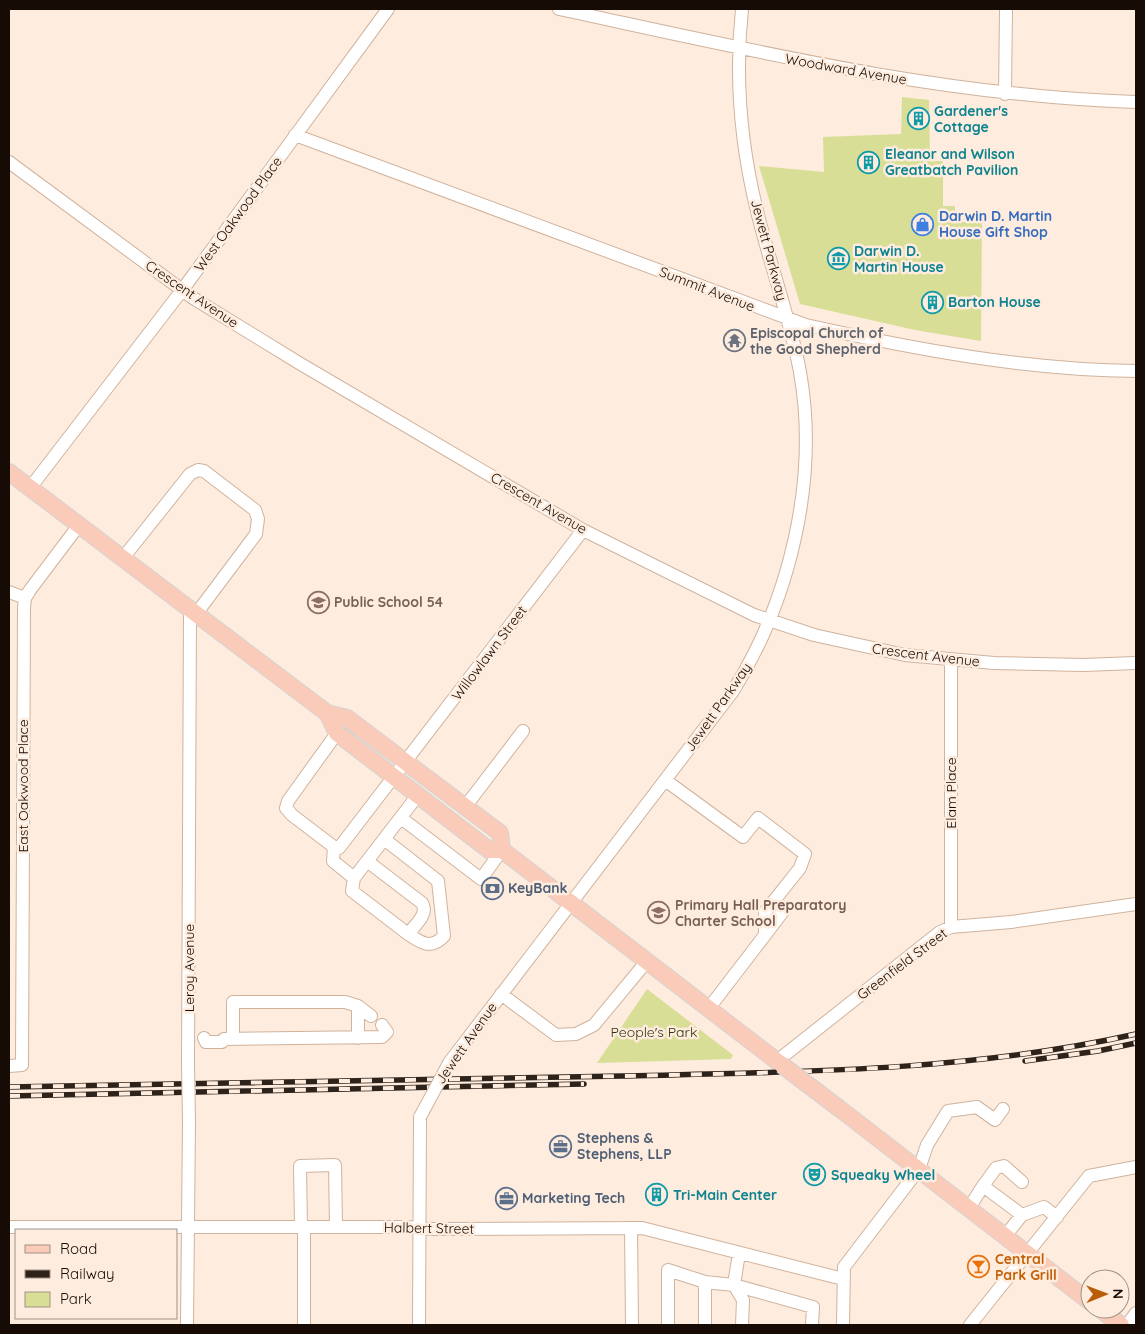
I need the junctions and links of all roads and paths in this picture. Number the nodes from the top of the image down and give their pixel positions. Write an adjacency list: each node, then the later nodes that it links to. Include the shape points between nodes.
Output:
1 (388, 9): 8 (street, West Oakwood Place)
2 (559, 9): 5 (street, Woodward Avenue)
3 (742, 9): 5 (street, Jewett Parkway)
4 (1006, 9): 6 (street)
5 (739, 48): 6 (street, Woodward Avenue, via 879,76); 11 (street, Jewett Parkway, via 743,126 750,179)
6 (1004, 94): 7 (street, Woodward Avenue)
7 (1136, 102)
8 (294, 136): 10 (street, West Oakwood Place); 11 (street, Summit Avenue)
9 (9, 162): 10 (street, Crescent Avenue)
10 (183, 289): 14 (street, West Oakwood Place); 16 (street, Crescent Avenue, via 299,363)
11 (787, 319): 12 (street, Summit Avenue, via 872,340 970,357); 21 (street, Jewett Parkway, via 803,395 806,446 796,528 782,584)
12 (1136, 371)
13 (9, 472): 14 (main road)
14 (30, 488): 15 (main road)
15 (79, 525): 17 (main road); 19 (street)
16 (583, 530): 21 (street, Crescent Avenue); 27 (street, Willowlawn Street)
17 (123, 558): 20 (main road); 20 (street, via 190,474 198,470 204,471 255,510 258,519 256,534)
18 (9, 592): 19 (street)
19 (25, 598): 54 (street, East Oakwood Place, via 22,1066)
20 (193, 612): 24 (main road); 50 (street, Leroy Avenue)
21 (768, 620): 22 (street, Crescent Avenue, via 876,650); 29 (street, Jewett Parkway, via 737,684)
22 (951, 660): 23 (street, Crescent Avenue); 41 (street, Elam Place)
23 (1136, 663)
24 (327, 712): 26 (main road); 27 (main road, via 347,718)
25 (523, 731): 31 (street)
26 (338, 733): 28 (main road); 34 (street, via 286,808)
27 (406, 762): 28 (street, Willowlawn Street); 31 (main road)
28 (394, 777): 30 (main road); 34 (street, Willowlawn Street, via 343,844 339,848)
29 (665, 780): 38 (street, Jewett Parkway); 43 (street, via 743,837 758,818 804,854 800,868 765,912)
30 (418, 795): 32 (street); 35 (main road, via 489,850)
31 (465, 807): 35 (main road, via 500,833)
32 (400, 818): 33 (street); 35 (street, via 481,879)
33 (384, 839): 36 (street); 42 (street, via 438,881 444,936 434,944 423,945)
34 (334, 847): 37 (street, via 333,861)
35 (502, 850): 38 (main road)
36 (366, 861): 37 (street); 42 (street, via 422,903 423,915)
37 (354, 878): 42 (street, via 352,891)
38 (571, 903): 44 (main road); 45 (street, Jewett Avenue)
39 (1136, 904): 41 (street, Greenfield Street)
40 (784, 910): 43 (street)
41 (951, 927): 53 (street, Greenfield Street, via 940,932)
42 (408, 934)
43 (765, 935): 47 (street)
44 (647, 961): 45 (street, via 594,1025 576,1034 556,1035); 47 (main road)
45 (501, 994): 67 (street, Jewett Avenue, bridge, via 449,1063 420,1117)
46 (358, 1006): 48 (street); 51 (street, via 345,1002 233,1002); 52 (street)
47 (709, 1008): 53 (main road)
48 (371, 1016)
49 (382, 1025): 52 (street, via 387,1032 382,1038)
50 (188, 1038): 51 (street, via 207,1035); 63 (street, Leroy Avenue, bridge)
51 (228, 1038): 52 (street)
52 (358, 1038)
53 (780, 1063): 57 (main road, bridge)
54 (9, 1066)
55 (1003, 1109): 57 (street, via 995,1120 977,1107 948,1111 926,1145)
56 (1136, 1167): 62 (street, via 1089,1176)
57 (918, 1169): 60 (main road); 72 (street, via 844,1268)
58 (1022, 1182): 59 (street, via 1004,1166 996,1168)
59 (983, 1186): 60 (street); 61 (street)
60 (969, 1208): 69 (main road)
61 (1022, 1215): 62 (street, via 1044,1207); 69 (street)
62 (1057, 1217): 71 (street)
63 (187, 1226): 64 (street, Halbert Street); 65 (street, Halbert Street); 77 (street, Leroy Avenue)
64 (9, 1227)
65 (302, 1227): 66 (street, Halbert Street); 66 (street, via 300,1166 335,1165); 78 (street)
66 (336, 1227): 67 (street, Halbert Street)
67 (419, 1228): 68 (street, Halbert Street); 79 (street, Jewett Avenue)
68 (631, 1228): 70 (street, Halbert Street); 80 (street)
69 (1005, 1236): 71 (main road)
70 (739, 1253): 72 (street, Halbert Street); 74 (street)
71 (1027, 1253): 75 (main road); 86 (street)
72 (843, 1279): 85 (street)
73 (705, 1282): 74 (street); 81 (street, via 668,1270); 82 (street)
74 (734, 1285): 83 (street, via 742,1300); 84 (street, via 813,1307)
75 (1080, 1294)
76 (1136, 1313): 87 (street)
77 (187, 1325)
78 (304, 1325)
79 (418, 1325)
80 (632, 1325)
81 (668, 1325)
82 (705, 1325)
83 (742, 1325)
84 (812, 1325)
85 (843, 1325)
86 (970, 1325)
87 (1127, 1325)

